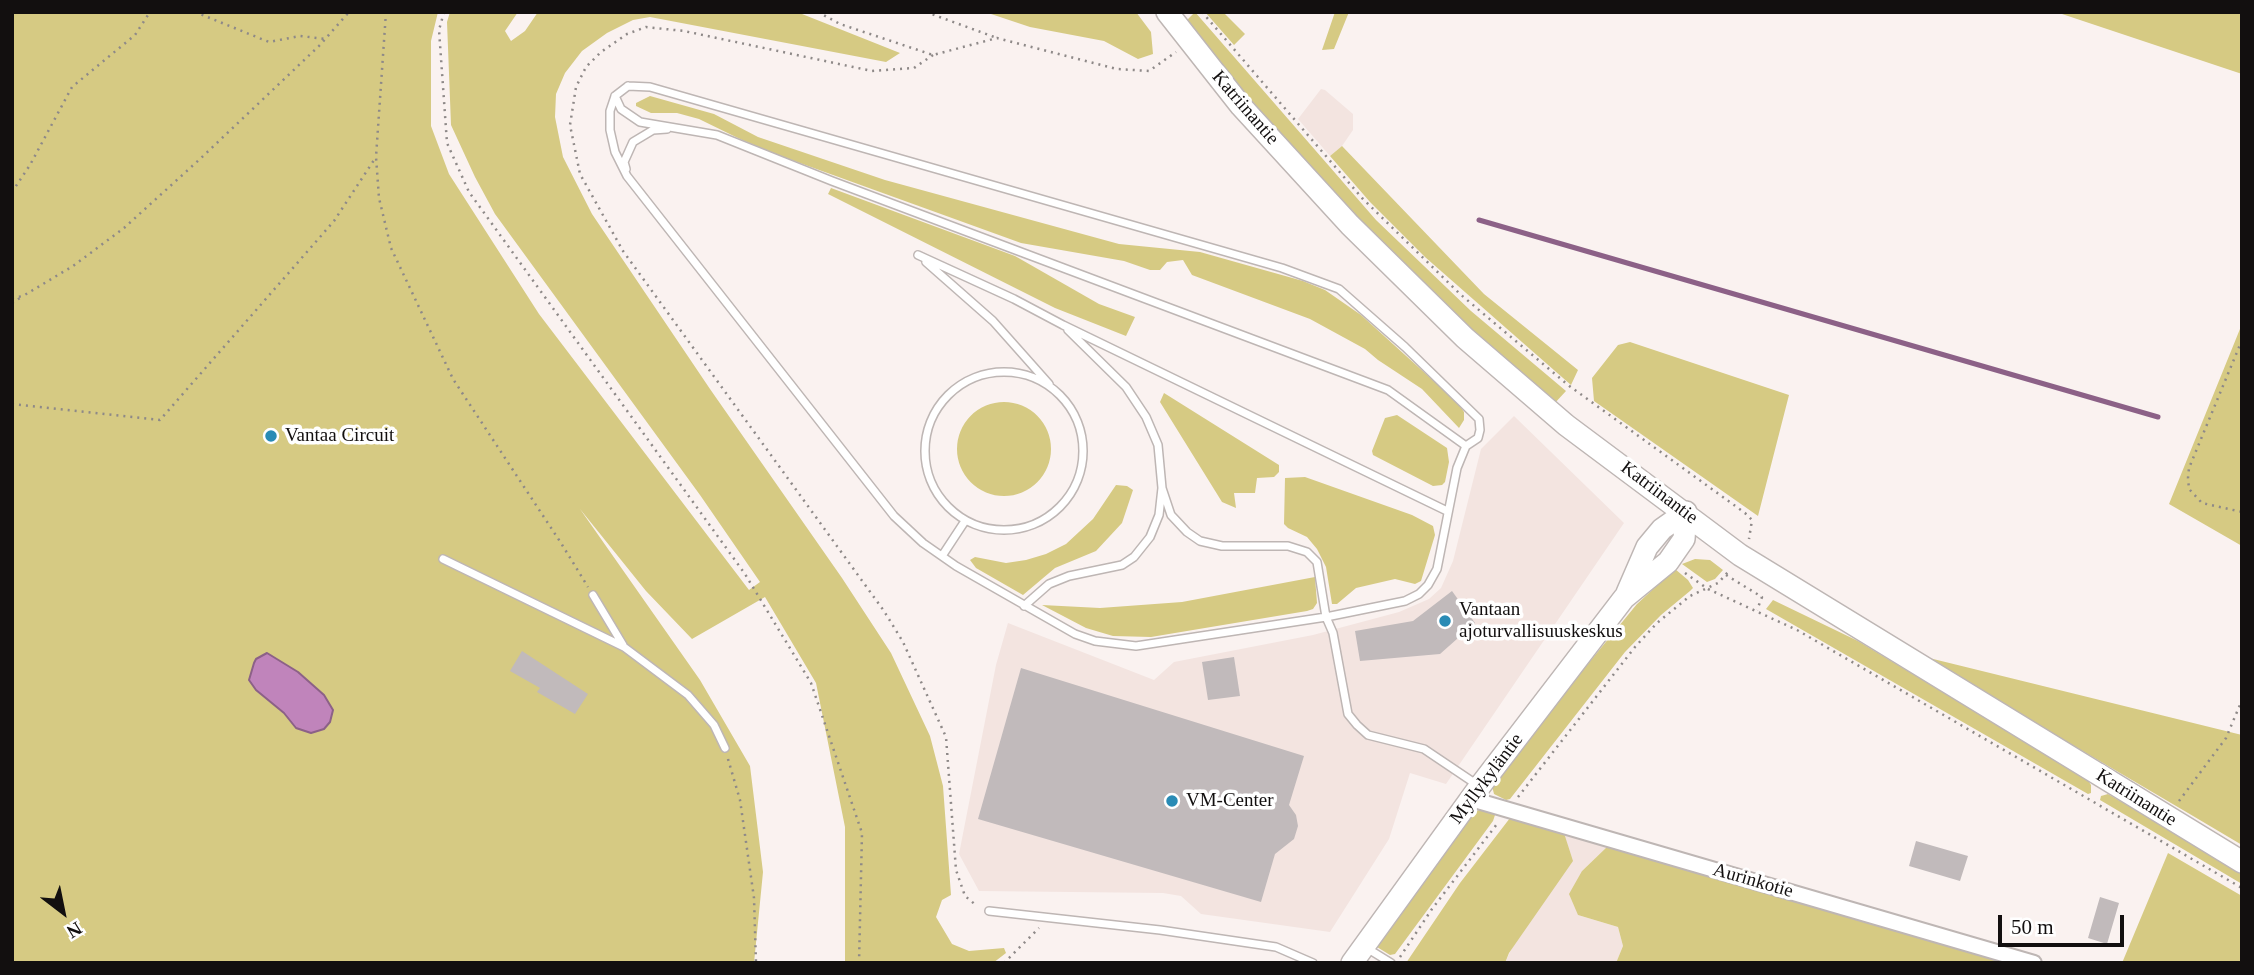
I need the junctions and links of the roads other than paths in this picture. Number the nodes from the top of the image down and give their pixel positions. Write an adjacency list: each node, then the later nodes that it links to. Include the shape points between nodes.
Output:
1 (1167, 12): 10 (main road, Katriinantie, via 1241,106 1350,225 1465,338 1566,425)
2 (615, 96): 3 (lane, via 621,109 640,122); 4 (lane, via 610,130); 7 (lane, via 628,86 650,87 1270,265 1339,289 1475,413 1478,438)
3 (674, 128): 4 (lane, via 653,130 633,142 624,162); 7 (lane, via 717,135 1388,390)
4 (627, 176): 12 (lane, via 894,516)
5 (1063, 325): 6 (lane, via 918,255 993,321); 8 (lane, via 1126,387 1146,416 1158,445); 9 (lane)
6 (1059, 395): 11 (lane, via 1075,418 1083,445 1079,473 1067,499 1038,523 1020,529 992,529); 11 (lane, via 1023,374 982,375 963,383 934,413 924,453 927,473 948,509)
7 (1466, 446): 9 (lane)
8 (1162, 488): 15 (lane, via 1150,537 1134,557 1122,565 1049,584); 16 (lane, via 1171,515 1200,541 1223,546 1288,546 1307,552 1317,562)
9 (1447, 511): 16 (lane, via 1437,569 1419,594)
10 (1686, 512): 19 (main road, Myllykyläntie, via 1684,539 1668,562 1624,598); 20 (main road, Katriinantie, via 1740,555)
11 (965, 521): 12 (lane)
12 (942, 556): 15 (lane)
13 (443, 559): 17 (lane)
14 (593, 595): 17 (lane)
15 (1024, 606): 16 (lane, via 1075,634 1136,646)
16 (1326, 617): 19 (lane, via 1348,714 1357,725 1368,735 1424,748)
17 (624, 647): 18 (lane, via 688,695 714,725)
18 (725, 748)
19 (1475, 793): 22 (main road, Myllykyläntie); 25 (street, Aurinkotie, via 1508,810)
20 (2242, 862)
21 (989, 911): 23 (lane, via 1276,947)
22 (1358, 955): 24 (lane)
23 (1313, 963)
24 (1394, 963)
25 (2034, 963)

